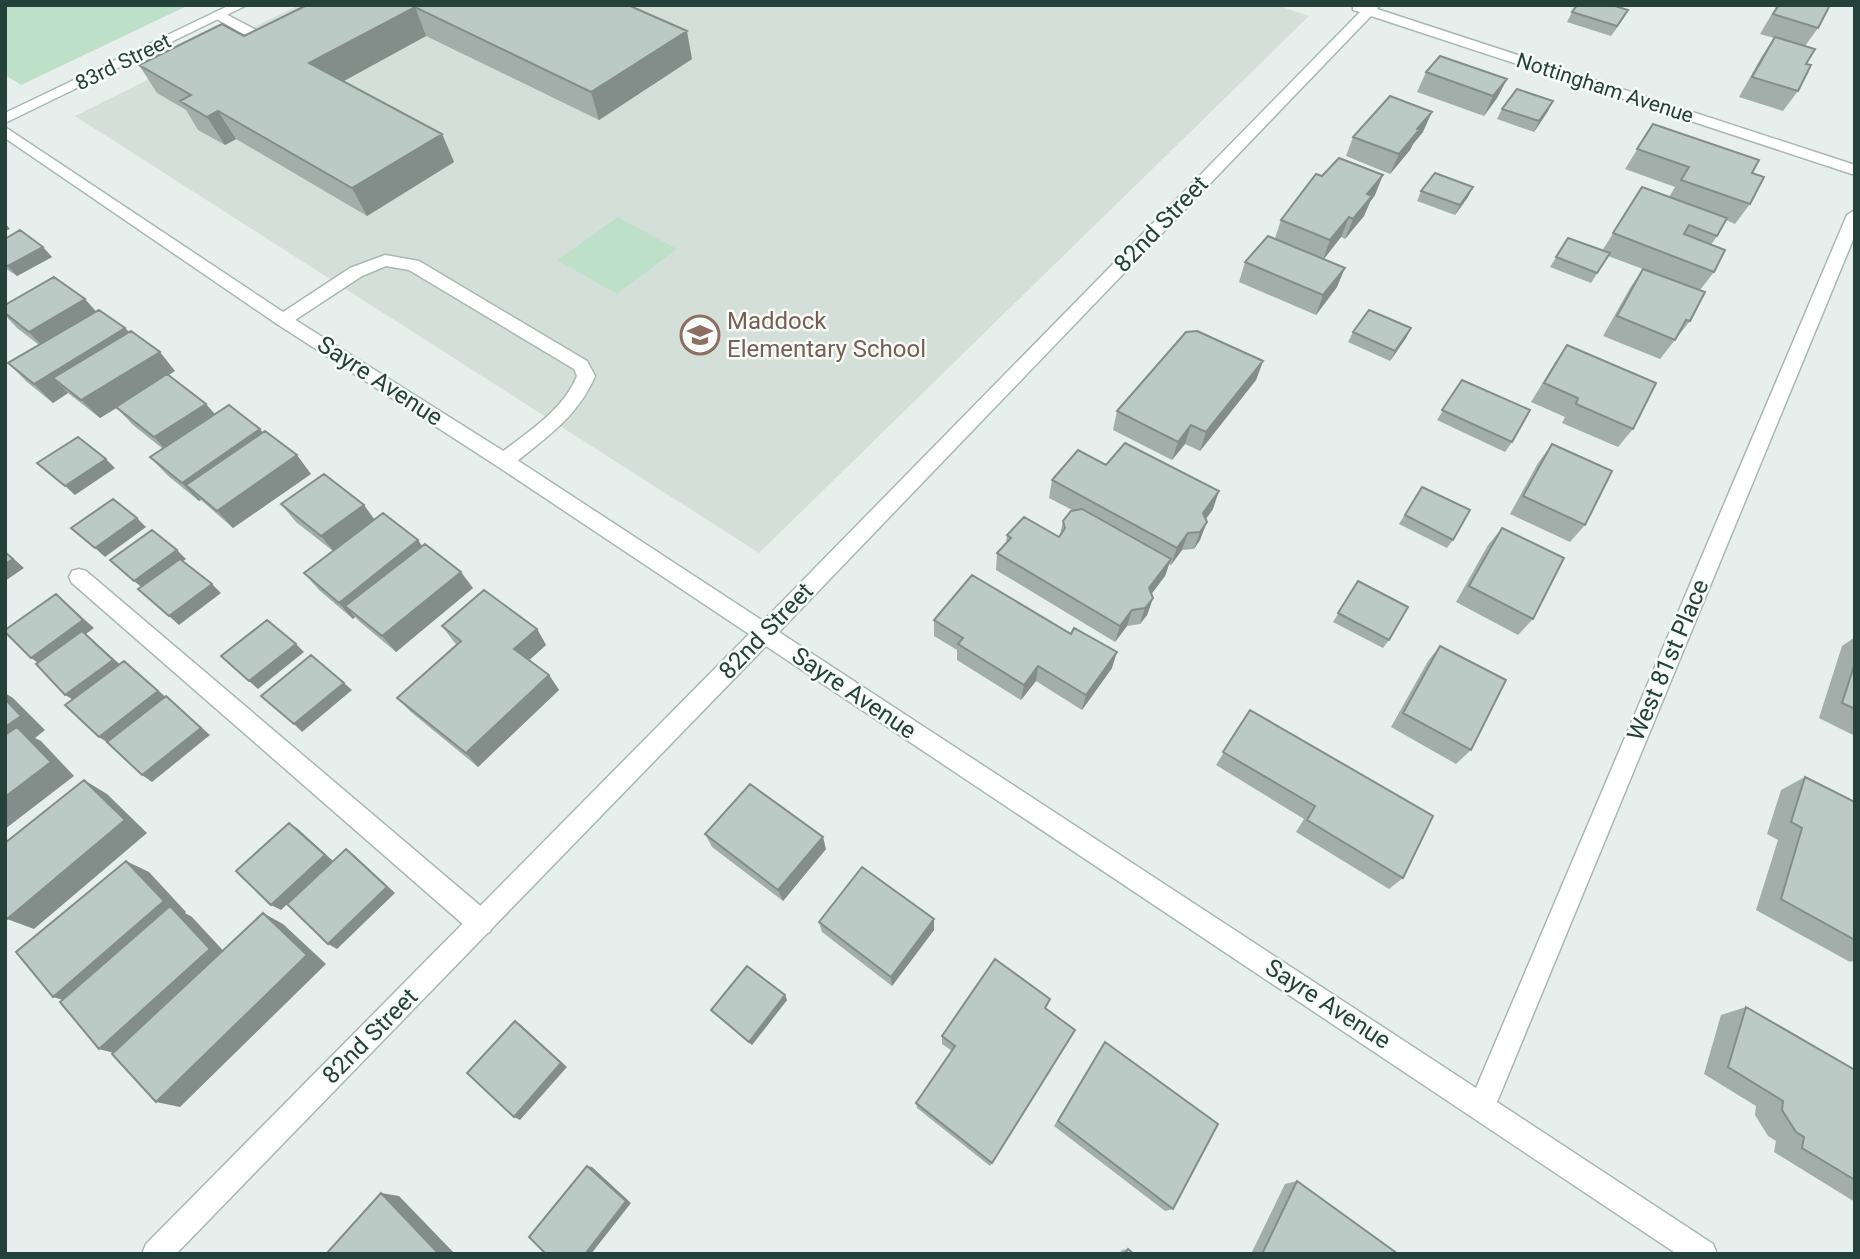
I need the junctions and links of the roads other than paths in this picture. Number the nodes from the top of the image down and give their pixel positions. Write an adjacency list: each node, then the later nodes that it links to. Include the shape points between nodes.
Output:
1 (241, 5): 3 (street, 83rd Street)
2 (1366, 7): 7 (street, Nottingham Avenue); 12 (street, 82nd Street)
3 (220, 15): 4 (street, via 271,44); 5 (street, 83rd Street)
4 (292, 33)
5 (5, 119)
6 (5, 131): 9 (street, Sayre Avenue)
7 (1855, 170)
8 (1855, 215): 14 (street, West 81st Place)
9 (283, 320): 10 (street, Sayre Avenue); 10 (street, via 356,272 385,260 413,265 581,365 586,376 582,389 566,411)
10 (504, 461): 12 (street, Sayre Avenue)
11 (79, 577): 13 (street)
12 (765, 633): 13 (street, 82nd Street); 14 (street, Sayre Avenue)
13 (481, 923): 15 (street, 82nd Street)
14 (1482, 1106): 16 (street, Sayre Avenue)
15 (156, 1254)
16 (1703, 1254)

